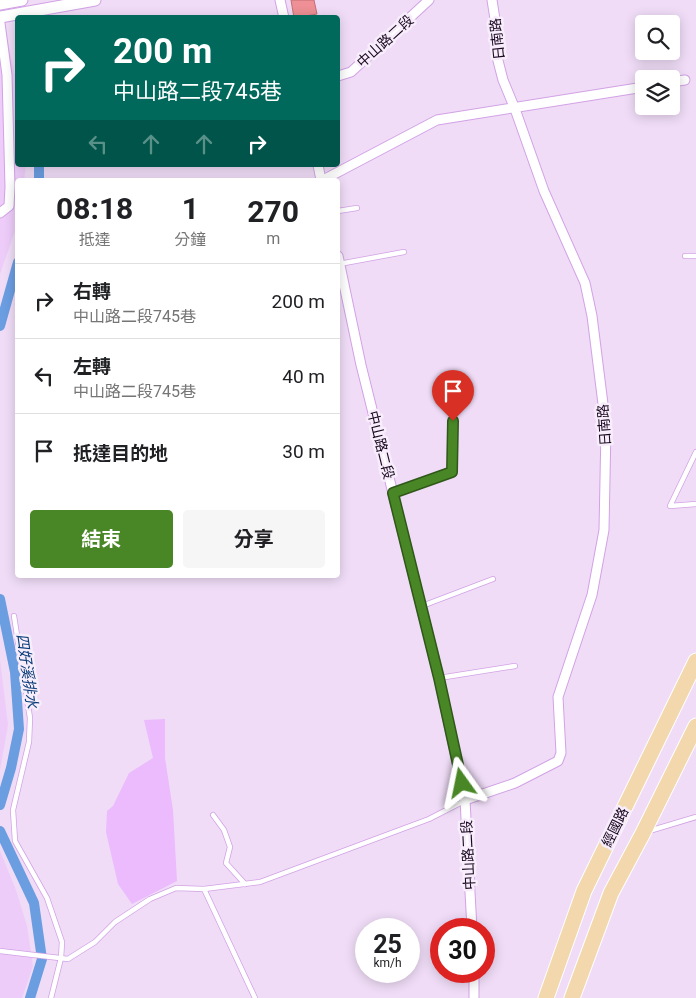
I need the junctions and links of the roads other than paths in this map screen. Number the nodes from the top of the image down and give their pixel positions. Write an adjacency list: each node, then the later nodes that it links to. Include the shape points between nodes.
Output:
1 (22, 0): 6 (street)
2 (95, 0): 6 (street, via 50,8)
3 (280, 0): 7 (street)
4 (429, 0): 8 (street, 中山路二段, via 351,72)
5 (492, 0): 12 (street, 日南路, via 497,32 496,53)
6 (2, 10): 16 (street, via 10,187 9,206)
7 (283, 15)
8 (340, 75)
9 (685, 80): 10 (street)
10 (680, 81)
11 (635, 89): 12 (street)
12 (515, 109): 13 (street, via 437,120); 33 (street, 日南路, via 544,191 585,284 592,316 606,428 604,530 592,595 558,697 562,753 558,761 515,783)
13 (326, 178)
14 (357, 208): 15 (lane)
15 (340, 211)
16 (0, 213)
17 (404, 252): 20 (lane)
18 (685, 256): 19 (lane)
19 (696, 256)
20 (340, 260)
21 (340, 269): 24 (street, 中山路二段)
22 (453, 421): 24 (lane, via 452,472)
23 (696, 452): 25 (lane, via 670,506)
24 (393, 493): 27 (street, 中山路二段)
25 (696, 504)
26 (493, 578): 27 (lane)
27 (421, 606): 31 (street, 中山路二段)
28 (14, 616): 41 (lane, via 30,718 30,742 13,810 15,841 47,898 62,942)
29 (696, 661): 46 (main road, 經國路, via 584,891)
30 (515, 666): 31 (lane)
31 (439, 678): 33 (street, 中山路二段)
32 (696, 726): 36 (main road, 經國路)
33 (465, 800): 37 (lane, via 429,819 260,882); 39 (street, 中山路二段)
34 (213, 815): 37 (lane, via 224,830 230,847 226,863)
35 (696, 817): 36 (lane)
36 (643, 833): 47 (main road, 經國路, via 610,893)
37 (245, 884): 38 (lane)
38 (204, 889): 41 (lane, via 176,888 150,899 115,922 95,942 68,959); 44 (lane)
39 (471, 918)
40 (0, 951): 41 (lane)
41 (61, 958): 43 (lane)
42 (474, 983): 45 (street)
43 (51, 998)
44 (255, 998)
45 (474, 998)
46 (546, 998)
47 (572, 998)

